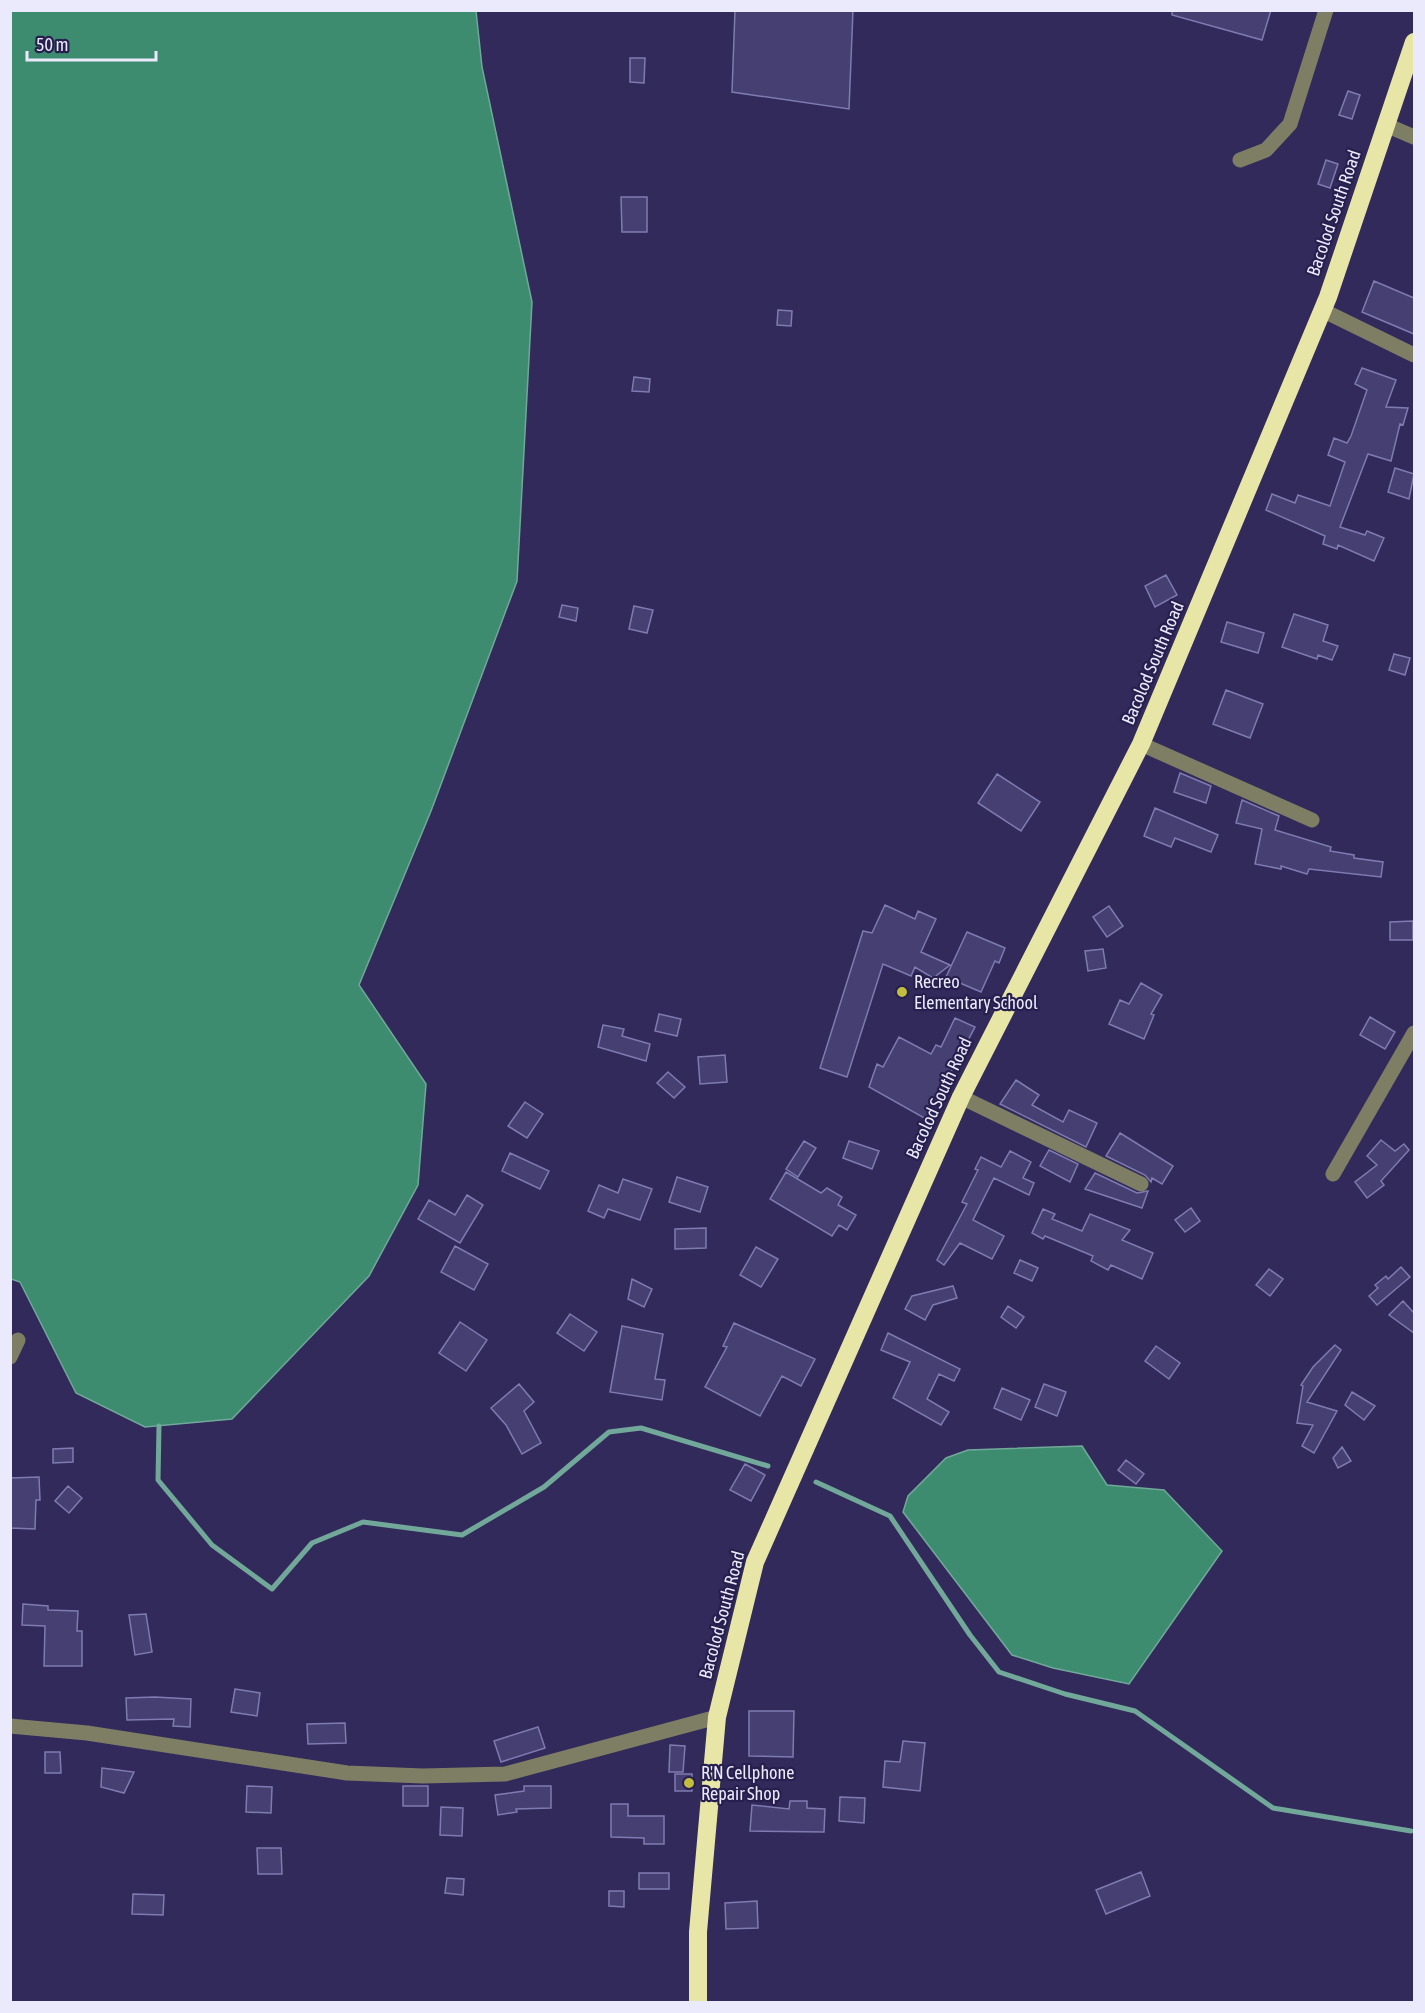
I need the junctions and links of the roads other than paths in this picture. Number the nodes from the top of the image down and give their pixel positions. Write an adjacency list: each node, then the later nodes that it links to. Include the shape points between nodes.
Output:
1 (1326, 10): 5 (street, via 1290,124 1266,150)
2 (1414, 42): 3 (highway, Bacolod South Road)
3 (1386, 125): 4 (street); 6 (highway, Bacolod South Road)
4 (1414, 137)
5 (1240, 160)
6 (1322, 310): 7 (street); 8 (highway, Bacolod South Road)
7 (1414, 355)
8 (1141, 744): 9 (street); 11 (highway, Bacolod South Road)
9 (1312, 820)
10 (1414, 1034): 12 (street)
11 (961, 1097): 13 (street); 16 (highway, Bacolod South Road, via 755,1562)
12 (1333, 1174)
13 (1141, 1184)
14 (18, 1340): 15 (street)
15 (10, 1357)
16 (717, 1717): 17 (street, via 505,1774 423,1776 348,1773 87,1733); 18 (highway, Bacolod South Road, via 698,1932)
17 (10, 1726)
18 (698, 2002)

